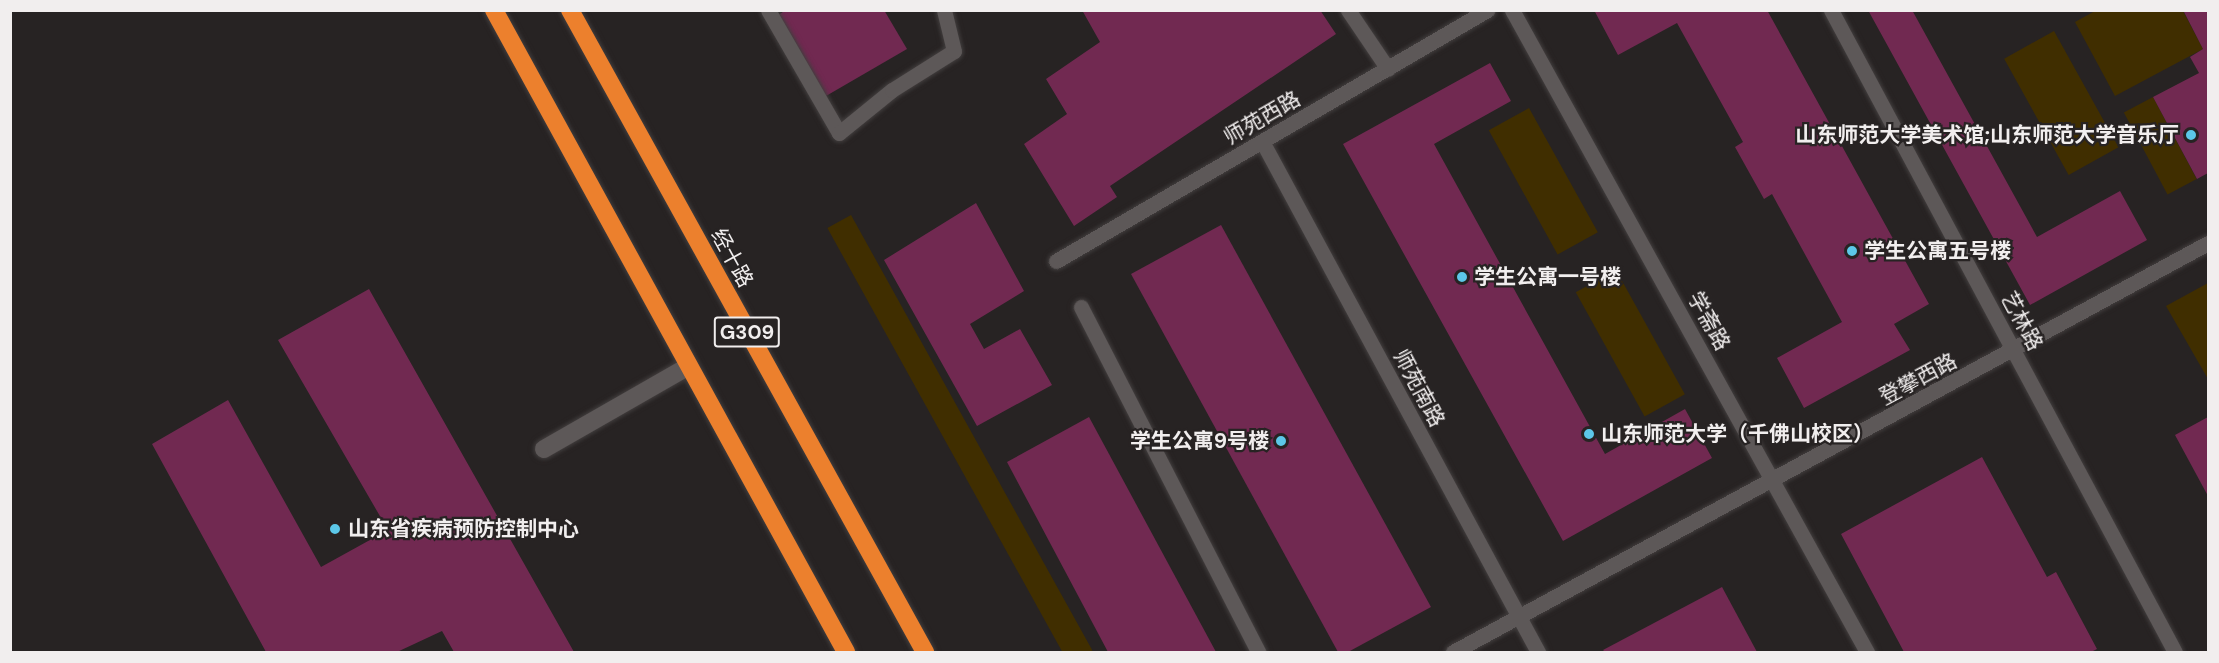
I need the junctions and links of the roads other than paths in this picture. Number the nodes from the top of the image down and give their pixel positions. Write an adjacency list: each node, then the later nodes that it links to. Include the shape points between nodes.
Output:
1 (494, 10): 15 (highway, G309)
2 (570, 10): 20 (highway, 经十路 / G309)
3 (768, 10): 4 (lane, via 839,133 892,90 954,51)
4 (944, 10)
5 (1348, 10): 9 (lane)
6 (1487, 10): 9 (lane, 师苑西路)
7 (1512, 10): 17 (lane, 学斋路)
8 (1831, 10): 14 (lane, 艺林路)
9 (1388, 69): 10 (lane, 师苑西路)
10 (1263, 142): 12 (lane, 师苑西路); 18 (lane, 师苑南路)
11 (2208, 243): 14 (lane, 登攀西路)
12 (1056, 261)
13 (1081, 307): 21 (lane)
14 (2014, 351): 17 (lane, 登攀西路); 25 (lane, 艺林路)
15 (689, 366): 16 (street); 19 (highway, G309)
16 (544, 449)
17 (1774, 480): 18 (lane, 登攀西路); 24 (lane, 学斋路)
18 (1519, 617): 22 (lane, 登攀西路); 23 (lane, 师苑南路)
19 (846, 652)
20 (925, 652)
21 (1258, 652)
22 (1453, 652)
23 (1538, 652)
24 (1867, 652)
25 (2175, 652)

